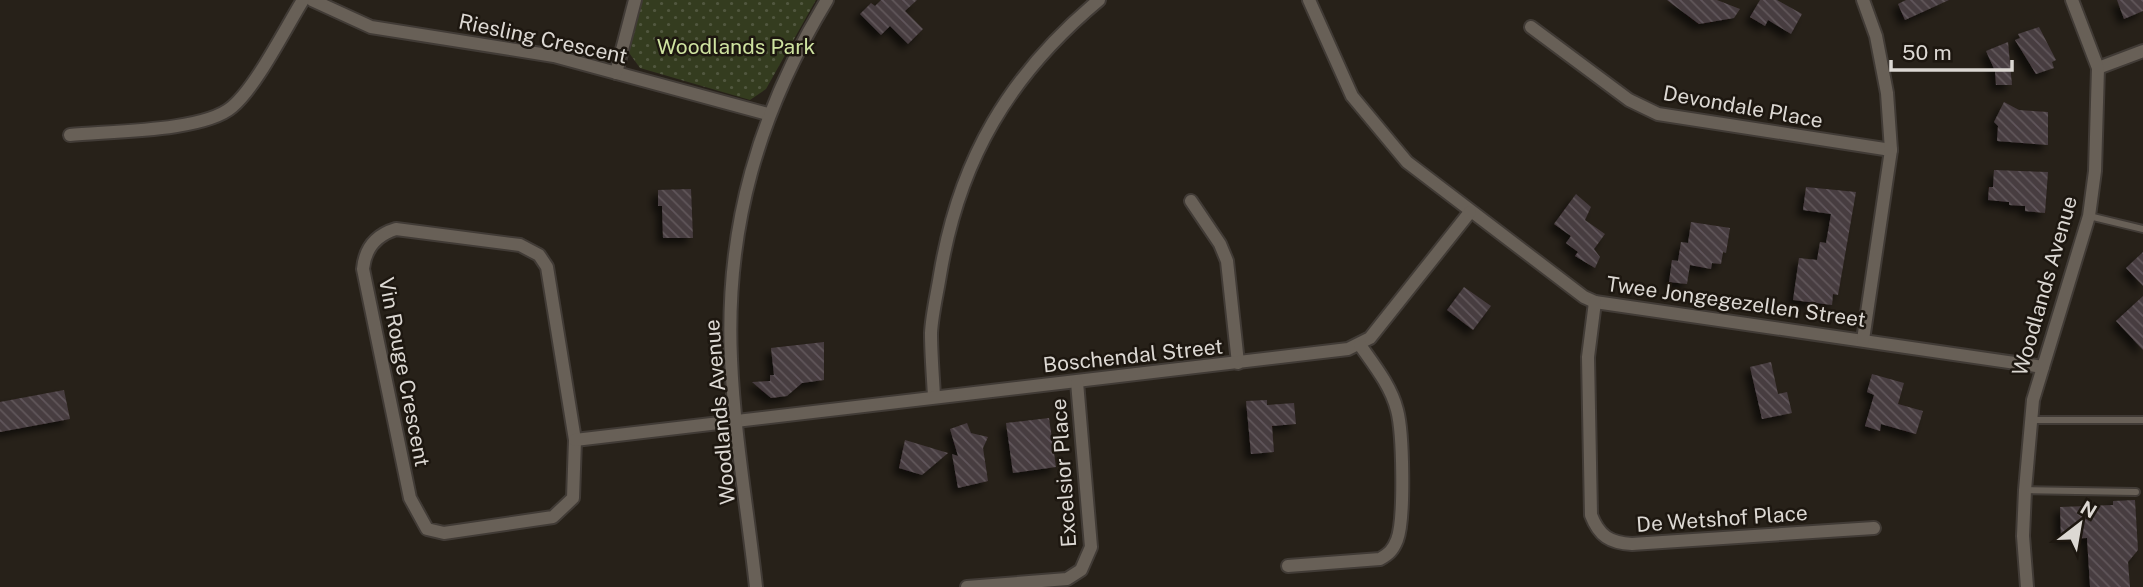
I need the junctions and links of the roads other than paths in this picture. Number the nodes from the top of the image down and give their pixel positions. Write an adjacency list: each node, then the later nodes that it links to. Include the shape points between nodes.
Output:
1 (303, 0): 14 (street, via 242,96 222,114 195,123)
2 (312, 0): 12 (street, Riesling Crescent, via 358,24 483,43)
3 (635, 0): 12 (street)
4 (827, 0): 13 (street, Woodlands Avenue)
5 (1099, 0): 26 (street, via 1060,35 1003,103 964,180 951,217 931,331)
6 (1308, 0): 17 (street, Twee Jongegezellen Street, via 1352,96 1407,162)
7 (1863, 0): 15 (street, via 1876,36)
8 (2072, 0): 11 (street, Woodlands Avenue)
9 (1531, 26): 15 (street, Devondale Place, via 1629,100 1658,114)
10 (2143, 51): 11 (street)
11 (2098, 68): 18 (street, Woodlands Avenue, via 2098,130)
12 (616, 73): 13 (street, Riesling Crescent)
13 (768, 114): 27 (street, Woodlands Avenue, via 742,212 732,283 731,362)
14 (69, 135)
15 (1891, 150): 21 (street)
16 (1191, 201): 23 (street, via 1227,261)
17 (1470, 212): 20 (street, Twee Jongegezellen Street, via 1567,287); 22 (street, via 1390,315)
18 (2089, 216): 19 (lane); 24 (street, Woodlands Avenue)
19 (2143, 229)
20 (1595, 302): 21 (street, Twee Jongegezellen Street); 33 (street, De Wetshof Place, via 1588,357 1591,515 1606,539 1632,544)
21 (1863, 340): 24 (street, Twee Jongegezellen Street)
22 (1360, 345): 23 (street, Boschendal Street); 34 (street, via 1391,392 1398,412 1402,519 1398,538 1391,552 1380,559)
23 (1238, 363): 25 (street, Boschendal Street)
24 (2043, 367): 28 (street, Woodlands Avenue)
25 (1077, 382): 26 (street, Boschendal Street); 36 (street, Excelsior Place, via 1091,547 1085,565 1066,579)
26 (934, 397): 27 (street, Boschendal Street)
27 (738, 419): 30 (street); 35 (street, Woodlands Avenue)
28 (2030, 420): 29 (lane); 31 (street, Woodlands Avenue)
29 (2143, 420)
30 (575, 440): 30 (street, Vin Rouge Crescent, via 575,492 553,517 444,533 427,529 410,498 363,269 374,240 396,229 520,245 539,255 547,267)
31 (2025, 490): 32 (lane); 37 (street, Woodlands Avenue)
32 (2136, 492)
33 (1874, 528)
34 (1288, 566)
35 (755, 587)
36 (967, 587)
37 (2028, 587)

